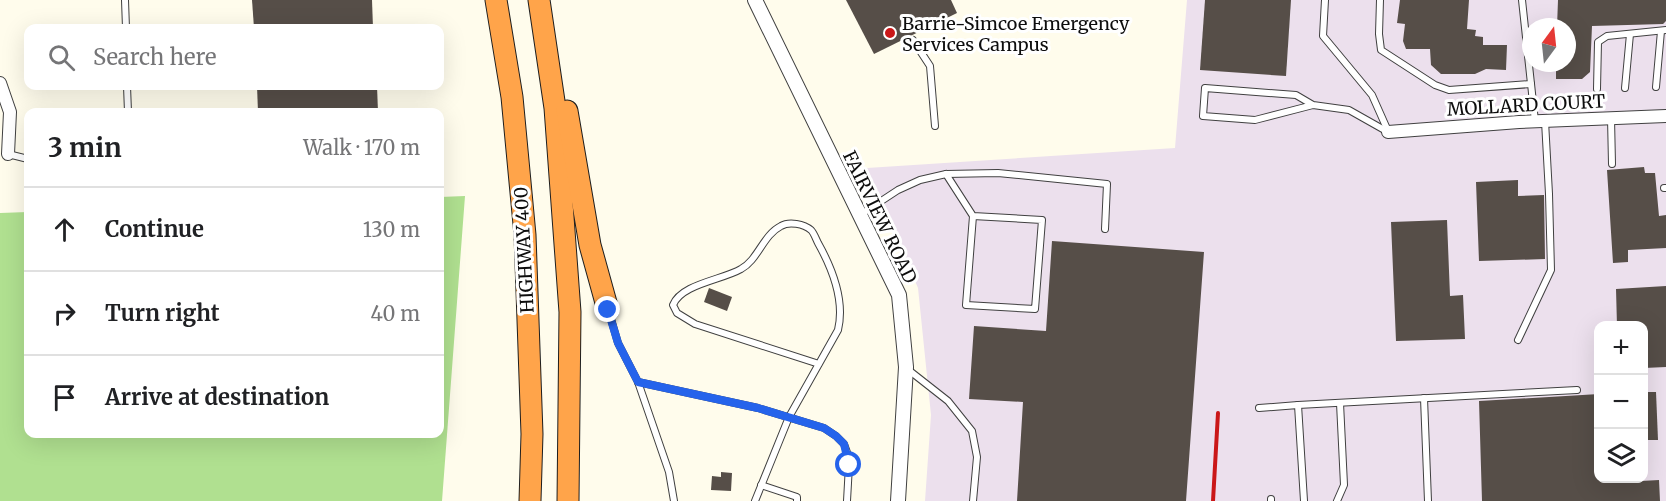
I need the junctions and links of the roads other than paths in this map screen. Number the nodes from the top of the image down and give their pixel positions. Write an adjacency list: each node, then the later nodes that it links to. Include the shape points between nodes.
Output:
1 (125, 0): 9 (lane)
2 (496, 0): 45 (highway, HIGHWAY 400, via 512,97 525,235)
3 (539, 0): 8 (highway)
4 (1326, 0): 25 (lane, via 1323,36 1372,95)
5 (1380, 0): 14 (lane, via 1381,50 1435,85 1449,90)
6 (1522, 0): 14 (lane)
7 (757, 1): 30 (street, FAIRVIEW ROAD)
8 (543, 23): 33 (highway, via 563,85 590,245); 46 (highway, via 555,108 570,312)
9 (126, 24)
10 (1663, 31): 11 (lane); 15 (lane)
11 (1630, 34): 16 (lane); 17 (lane, via 1607,36 1598,42)
12 (913, 40): 24 (lane, via 930,66)
13 (0, 83): 26 (street, via 10,112)
14 (1531, 84): 23 (lane)
15 (1656, 87)
16 (1625, 88)
17 (1597, 89)
18 (127, 90): 20 (lane)
19 (1313, 105): 19 (lane, via 1255,120 1203,116 1205,87 1296,95); 25 (lane, via 1349,110)
20 (128, 108)
21 (1666, 116): 22 (street, MOLLARD COURT)
22 (1611, 118): 23 (street, MOLLARD COURT); 28 (lane)
23 (1540, 121): 25 (street, MOLLARD COURT); 34 (lane, via 1549,194 1551,270)
24 (935, 126)
25 (1388, 132)
26 (8, 154): 27 (lane)
27 (24, 158)
28 (1612, 164)
29 (946, 174): 30 (lane, via 898,190); 31 (lane); 32 (lane, via 998,173 1107,184)
30 (860, 215): 36 (street, FAIRVIEW ROAD, via 899,295)
31 (973, 216): 31 (lane, via 1042,220 1035,309 966,305)
32 (1105, 229)
33 (608, 310): 37 (lane, via 618,343)
34 (1518, 340)
35 (819, 364): 35 (lane, via 841,318 832,271 811,230 801,225 781,226 742,269 687,290 675,299 676,313 695,324); 43 (lane)
36 (906, 367): 51 (street, FAIRVIEW ROAD); 52 (lane, via 948,401 972,431 976,457)
37 (638, 382): 43 (lane); 47 (lane, via 669,472)
38 (1577, 390): 39 (lane)
39 (1424, 398): 40 (lane); 55 (lane)
40 (1340, 403): 41 (lane); 54 (lane, via 1344,485)
41 (1298, 405): 42 (lane); 53 (lane)
42 (1259, 408)
43 (789, 417): 44 (lane); 50 (lane, via 824,428 844,444 849,465)
44 (761, 485): 48 (lane); 49 (lane, via 797,497)
45 (531, 501)
46 (568, 501)
47 (674, 501)
48 (755, 501)
49 (797, 501)
50 (847, 501)
51 (898, 501)
52 (973, 501)
53 (1304, 501)
54 (1337, 501)
55 (1428, 501)

